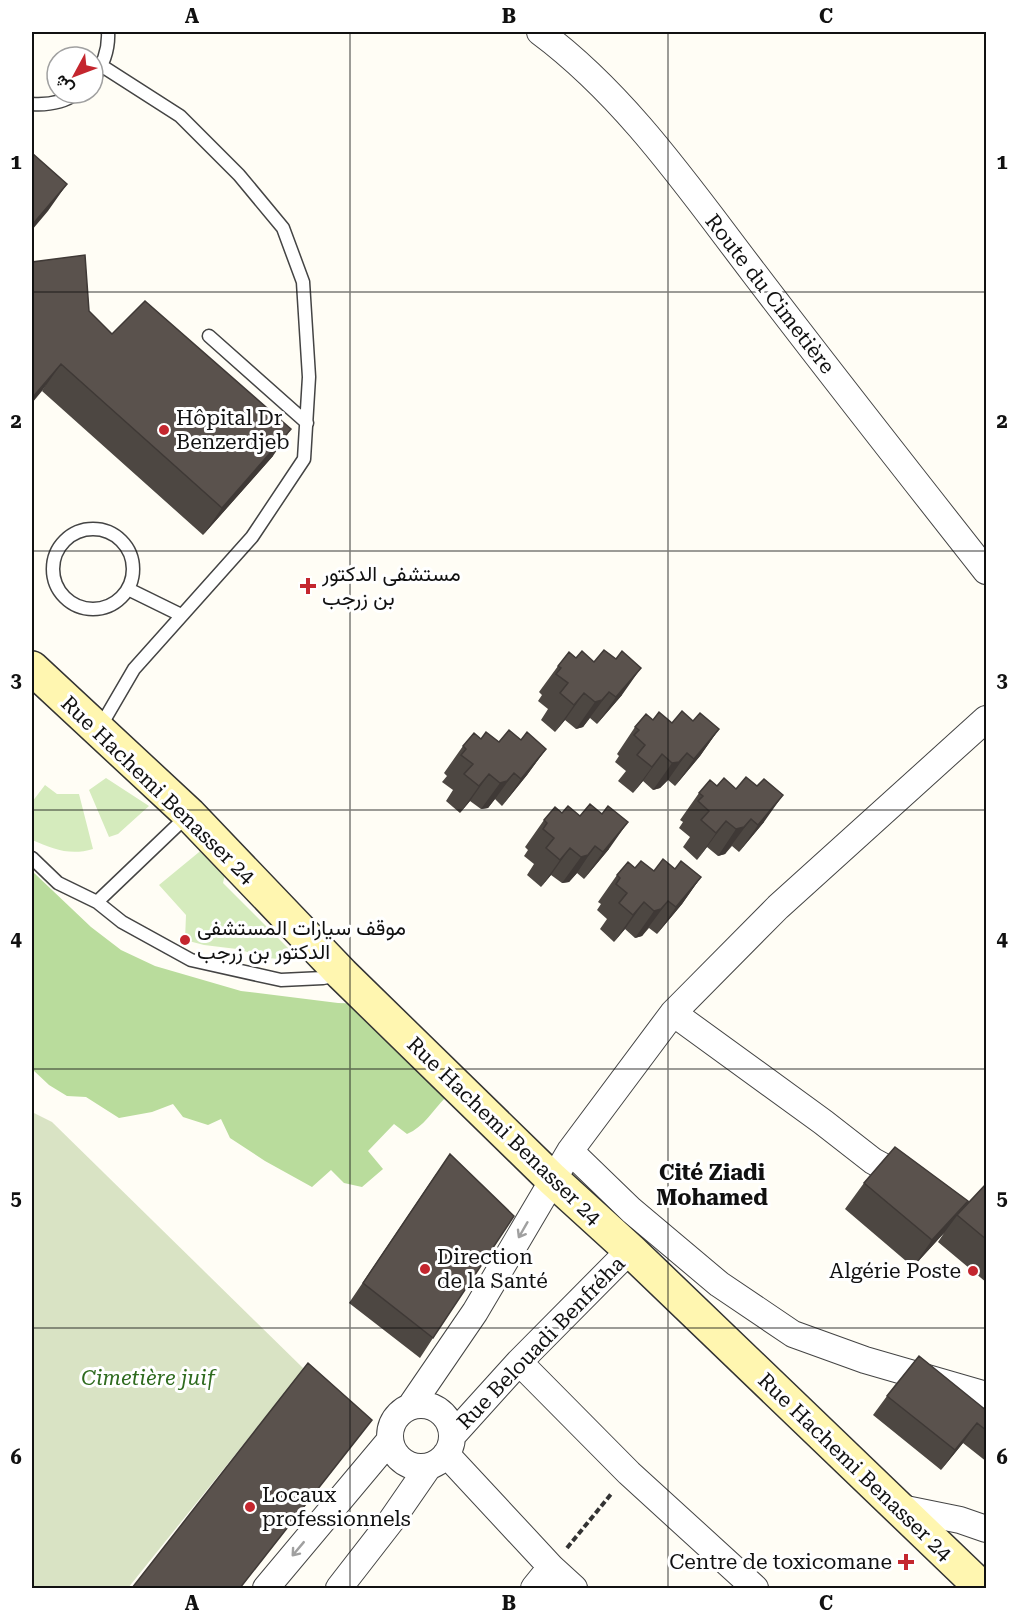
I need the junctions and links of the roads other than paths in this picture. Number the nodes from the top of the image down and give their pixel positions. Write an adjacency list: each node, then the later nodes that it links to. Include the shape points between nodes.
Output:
1 (108, 32): 3 (lane)
2 (540, 32): 7 (street, Route du Cimetière, via 610,94 669,163)
3 (105, 56)
4 (105, 68): 6 (lane, via 180,116 239,175 283,228 303,282 309,377)
5 (209, 336): 6 (lane)
6 (307, 423): 9 (lane, via 304,459 252,537)
7 (987, 571)
8 (128, 589): 8 (lane, via 133,576 131,557 121,540 110,532 97,529 71,535 55,555 55,582 61,593 83,608 109,606); 9 (lane)
9 (181, 615): 12 (lane, via 134,669)
10 (32, 668): 12 (main road, Rue Hachemi Benasser 24)
11 (987, 719): 17 (street, via 778,907)
12 (98, 730): 13 (main road, Rue Hachemi Benasser 24)
13 (189, 814): 15 (lane); 16 (main road, Rue Hachemi Benasser 24)
14 (32, 858): 15 (lane, via 58,883)
15 (97, 902): 16 (lane, via 122,921 191,960 281,980)
16 (342, 974): 19 (main road, Rue Hachemi Benasser 24)
17 (673, 1013): 18 (street); 20 (street, via 873,1161)
18 (570, 1151): 19 (street); 23 (street, via 631,1210 719,1284 793,1334 864,1360)
19 (552, 1179): 21 (main road, Rue Hachemi Benasser 24); 24 (street, one-way to 24, via 475,1312)
20 (931, 1188)
21 (630, 1250): 22 (street, Rue Belouadi Benfréha); 27 (main road, Rue Hachemi Benasser 24)
22 (519, 1362): 26 (street, Rue Belouadi Benfréha); 34 (street, via 628,1473)
23 (987, 1395)
24 (410, 1407): 25 (street, via 395,1419); 26 (street, via 429,1406 445,1417)
25 (390, 1440): 26 (street, via 393,1450 409,1465 419,1467); 30 (street, one-way to 30)
26 (442, 1452): 29 (street); 31 (street, Rue Belouadi Benfréha)
27 (896, 1507): 28 (street); 35 (main road, Rue Hachemi Benasser 24)
28 (987, 1529)
29 (551, 1567): 32 (street); 33 (street)
30 (266, 1588)
31 (339, 1588)
32 (534, 1588)
33 (574, 1588)
34 (755, 1588)
35 (982, 1588)

